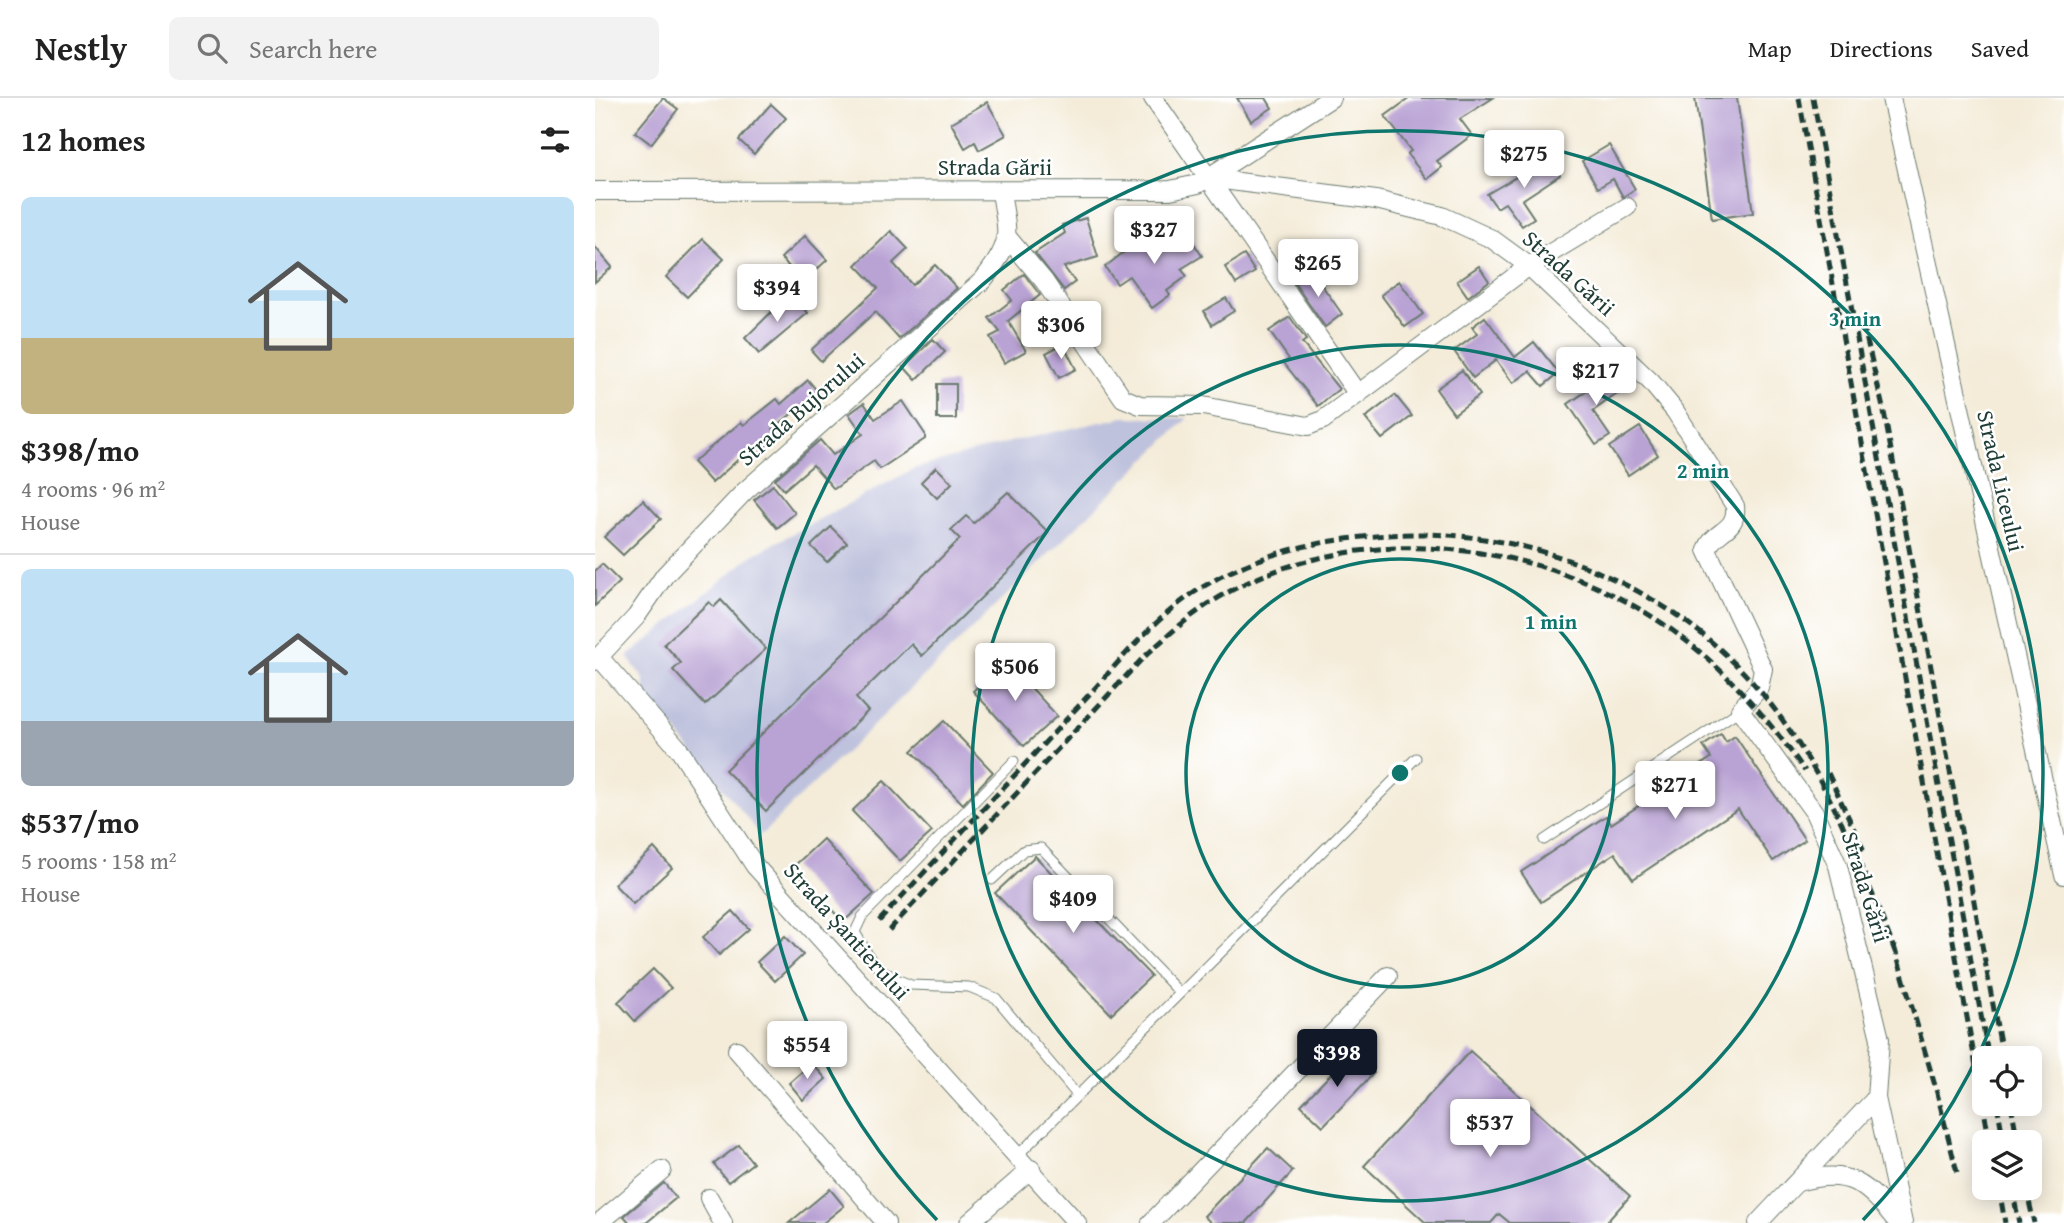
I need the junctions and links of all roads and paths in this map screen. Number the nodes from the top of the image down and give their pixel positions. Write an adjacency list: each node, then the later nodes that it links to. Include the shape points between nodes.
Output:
1 (1153, 98): 4 (street)
2 (1331, 98): 4 (street)
3 (1891, 98): 16 (street, Strada Liceului)
4 (1207, 178): 6 (street, Strada Gării, via 1161,191); 9 (street, Strada Gării, via 1408,206 1467,226); 10 (street)
5 (595, 191): 6 (street, Strada Gării)
6 (1001, 192): 8 (street)
7 (1627, 207): 9 (street)
8 (1008, 238): 10 (street, via 1044,281 1117,392 1131,402 1203,406 1308,426 1324,420); 11 (street, Strada Bujorului, via 1001,257 983,280 745,491 665,575 636,617)
9 (1529, 266): 10 (street); 12 (street, Strada Gării, via 1651,382 1733,501 1735,520 1707,550 1763,669 1759,688)
10 (1357, 393)
11 (597, 659): 23 (street, Strada Șantierului, via 678,748 755,866)
12 (1740, 710): 15 (lane); 22 (street, Strada Gării, via 1814,812 1838,866 1880,1039)
13 (1416, 758): 19 (lane)
14 (1014, 761): 21 (lane, via 862,917 855,932 873,963 894,978 911,985 969,987 996,998)
15 (1544, 840)
16 (2064, 875)
17 (992, 880): 19 (lane, via 1024,850 1041,848)
18 (1388, 976): 33 (street)
19 (1180, 993): 21 (lane)
20 (737, 1050): 30 (street)
21 (1077, 1096): 23 (lane)
22 (1876, 1098): 26 (street); 35 (street, Strada Gării)
23 (1018, 1155): 24 (street, Strada Șantierului)
24 (1031, 1169): 31 (street); 32 (street, Strada Șantierului)
25 (662, 1170): 28 (street)
26 (1798, 1182): 34 (street); 35 (street, via 1835,1176 1851,1179 1871,1190)
27 (709, 1198): 29 (street)
28 (599, 1223)
29 (723, 1223)
30 (886, 1223)
31 (969, 1223)
32 (1077, 1223)
33 (1151, 1223)
34 (1758, 1223)
35 (1901, 1223)

